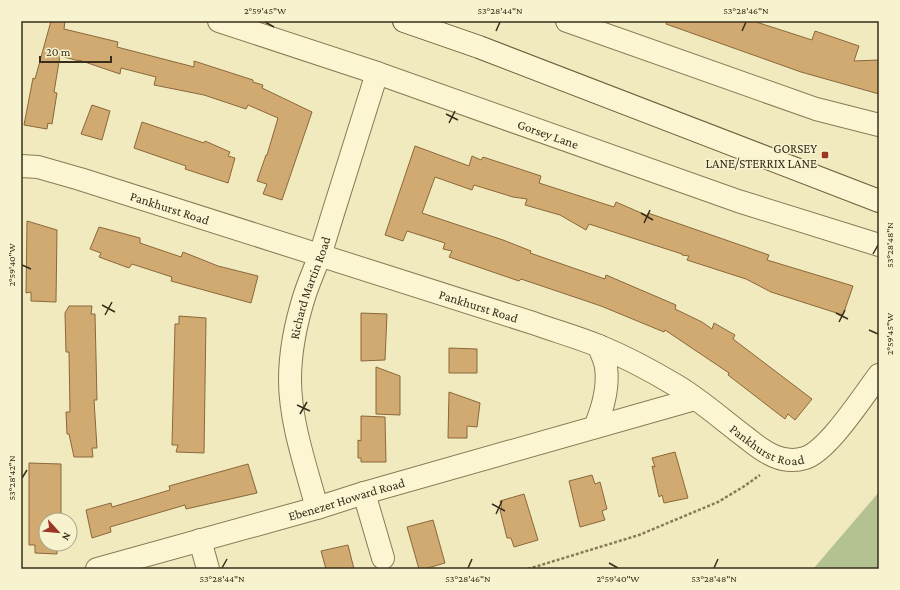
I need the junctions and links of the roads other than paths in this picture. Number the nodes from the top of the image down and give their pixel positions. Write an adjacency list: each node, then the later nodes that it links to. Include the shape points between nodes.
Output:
1 (219, 21): 4 (street, Gorsey Lane)
2 (404, 21): 7 (street, via 479,47)
3 (567, 21): 5 (street, via 816,109)
4 (377, 73): 8 (street, Gorsey Lane, via 738,201); 9 (street, Richard Martin Road)
5 (879, 126)
6 (21, 166): 9 (street, Pankhurst Road, via 38,167 80,179)
7 (879, 201)
8 (879, 245)
9 (320, 255): 10 (street, Pankhurst Road); 15 (street, Richard Martin Road, via 296,327 290,382 301,448)
10 (599, 346): 12 (street, Pankhurst Road, via 679,387); 13 (street, via 606,366 606,389)
11 (879, 375): 12 (street, Pankhurst Road, via 824,446 815,454 793,461 781,460 764,452)
12 (695, 399): 13 (street, Ebenezer Howard Road)
13 (595, 427): 14 (street, Ebenezer Howard Road)
14 (364, 493): 15 (street, Ebenezer Howard Road); 17 (street)
15 (317, 508): 16 (street, Ebenezer Howard Road)
16 (200, 540): 18 (street, Ebenezer Howard Road); 19 (street)
17 (383, 558)
18 (97, 569)
19 (208, 569)

